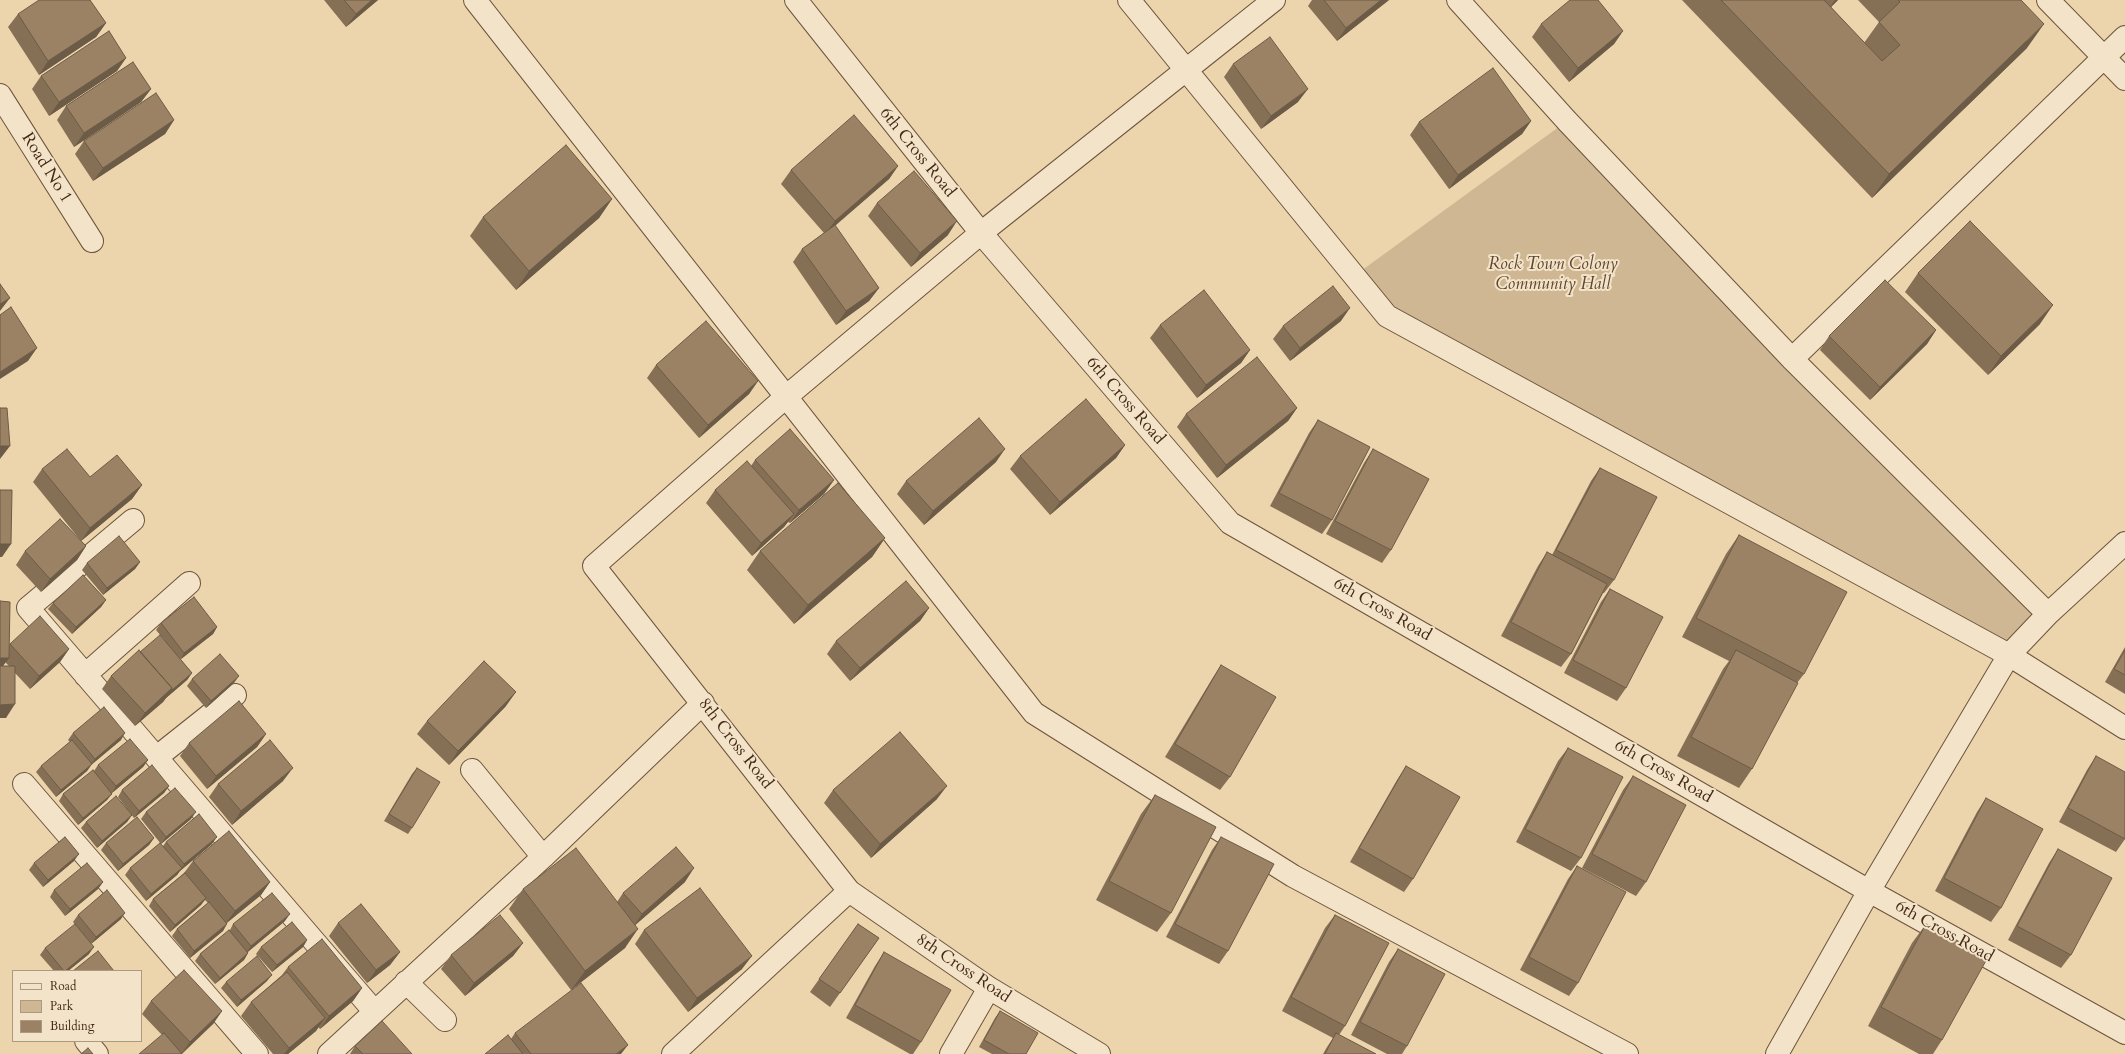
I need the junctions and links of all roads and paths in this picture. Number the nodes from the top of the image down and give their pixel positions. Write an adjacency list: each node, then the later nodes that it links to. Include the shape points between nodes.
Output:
1 (796, 0): 12 (street, 6th Cross Road)
2 (1129, 0): 9 (street)
3 (1274, 0): 9 (street)
4 (1458, 0): 14 (street, via 1567,121)
5 (2048, 0): 8 (street)
6 (482, 3): 15 (street)
7 (2125, 37): 8 (street)
8 (2104, 57): 10 (street); 14 (street)
9 (1186, 72): 12 (street); 20 (street, via 1387,316)
10 (2125, 79)
11 (0, 95): 13 (street, Road No 1)
12 (981, 233): 15 (street); 30 (street, 6th Cross Road, via 1230,523)
13 (92, 241)
14 (1792, 359): 19 (street)
15 (787, 396): 23 (street, 8th Cross Road, via 594,566); 43 (street, via 1034,713 1293,876)
16 (133, 520): 21 (street, via 28,608)
17 (2125, 543): 19 (street)
18 (189, 583): 21 (street)
19 (2048, 614): 20 (street)
20 (2009, 655): 24 (street); 30 (street)
21 (85, 675): 25 (street)
22 (236, 695): 25 (street)
23 (703, 703): 28 (street); 29 (street, 8th Cross Road)
24 (2125, 728)
25 (157, 757): 33 (street)
26 (472, 770): 28 (street)
27 (24, 784): 38 (street)
28 (543, 857): 31 (street)
29 (849, 891): 32 (street, 8th Cross Road); 40 (street)
30 (1869, 891): 35 (street, 6th Cross Road); 44 (street)
31 (406, 982): 33 (street); 34 (street)
32 (989, 988): 41 (street); 42 (street, 8th Cross Road)
33 (374, 1011): 39 (street)
34 (445, 1020)
35 (2125, 1032)
36 (87, 1042): 37 (street)
37 (97, 1054)
38 (257, 1054)
39 (329, 1054)
40 (673, 1054)
41 (951, 1054)
42 (1099, 1054)
43 (1627, 1054)
44 (1777, 1054)

